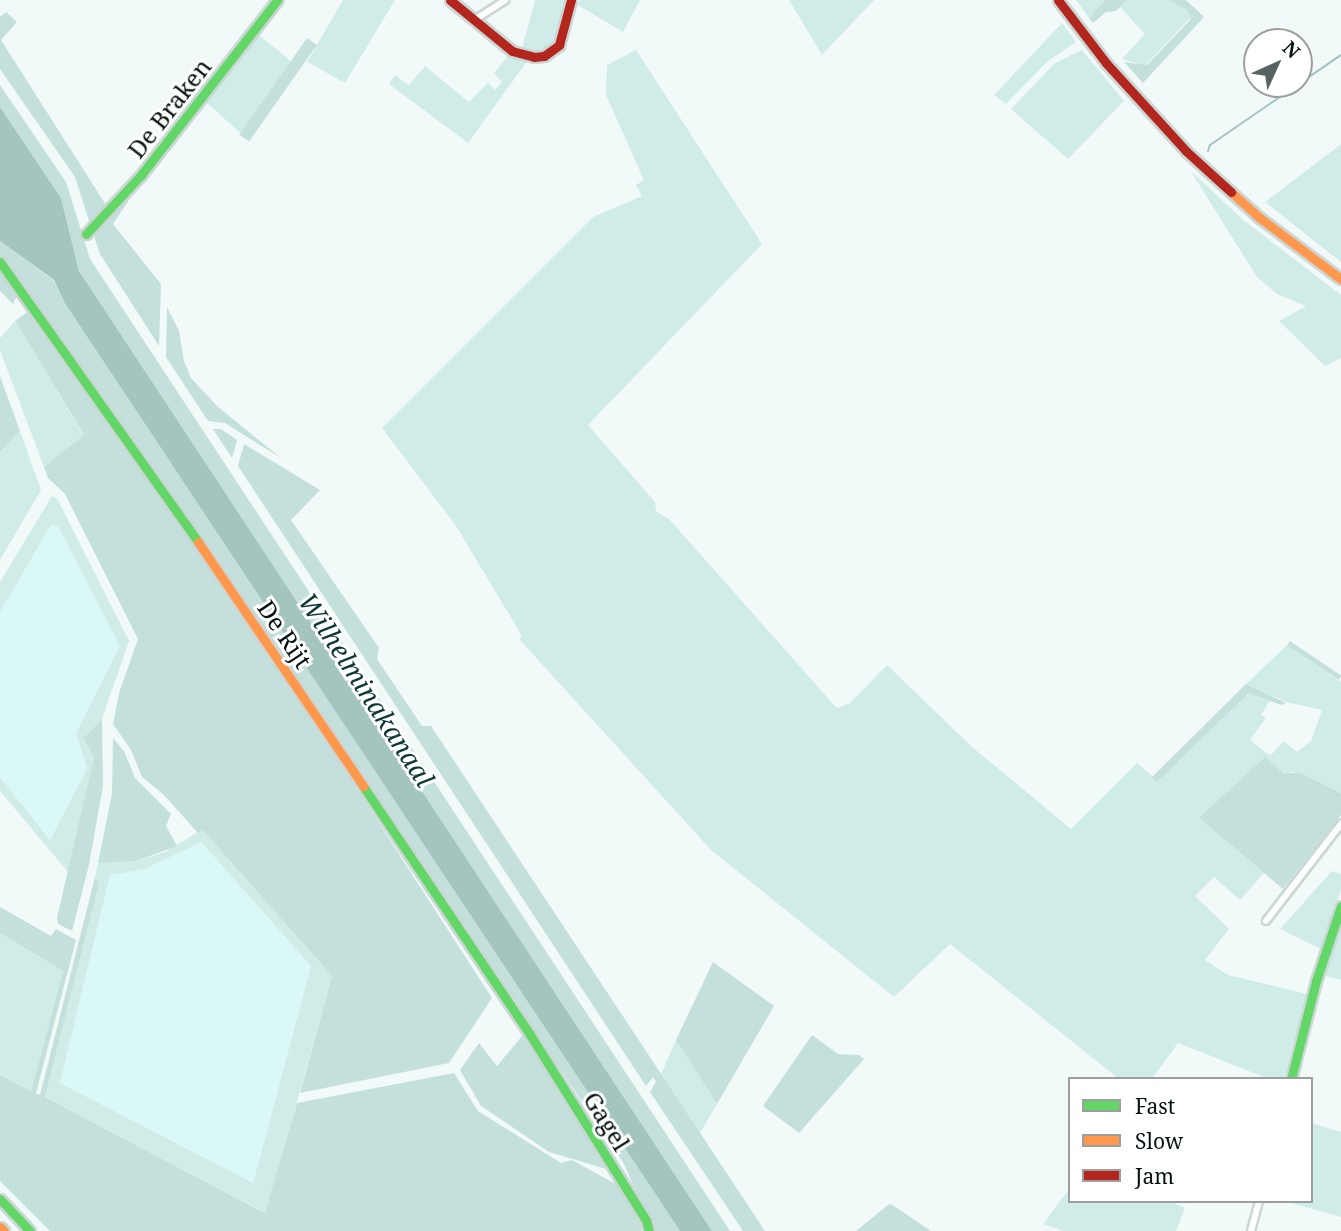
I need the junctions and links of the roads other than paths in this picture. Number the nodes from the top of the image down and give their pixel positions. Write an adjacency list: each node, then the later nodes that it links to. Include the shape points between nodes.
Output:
1 (277, 0): 7 (main road, De Braken, via 141,175)
2 (450, 0): 6 (main road)
3 (505, 0): 6 (street)
4 (571, 0): 6 (main road, via 559,45 544,56 512,51)
5 (1058, 0): 9 (main road, via 1140,103 1227,190)
6 (476, 19)
7 (86, 234)
8 (0, 262): 13 (main road, De Rijt, via 231,588)
9 (1341, 279)
10 (1341, 824): 12 (street)
11 (1341, 906): 14 (main road)
12 (1266, 921)
13 (530, 1033): 20 (main road, Gagel)
14 (1292, 1077)
15 (0, 1199): 19 (main road)
16 (1258, 1203): 21 (street)
17 (0, 1227): 18 (main road)
18 (4, 1231)
19 (30, 1231)
20 (649, 1231)
21 (1251, 1231)

